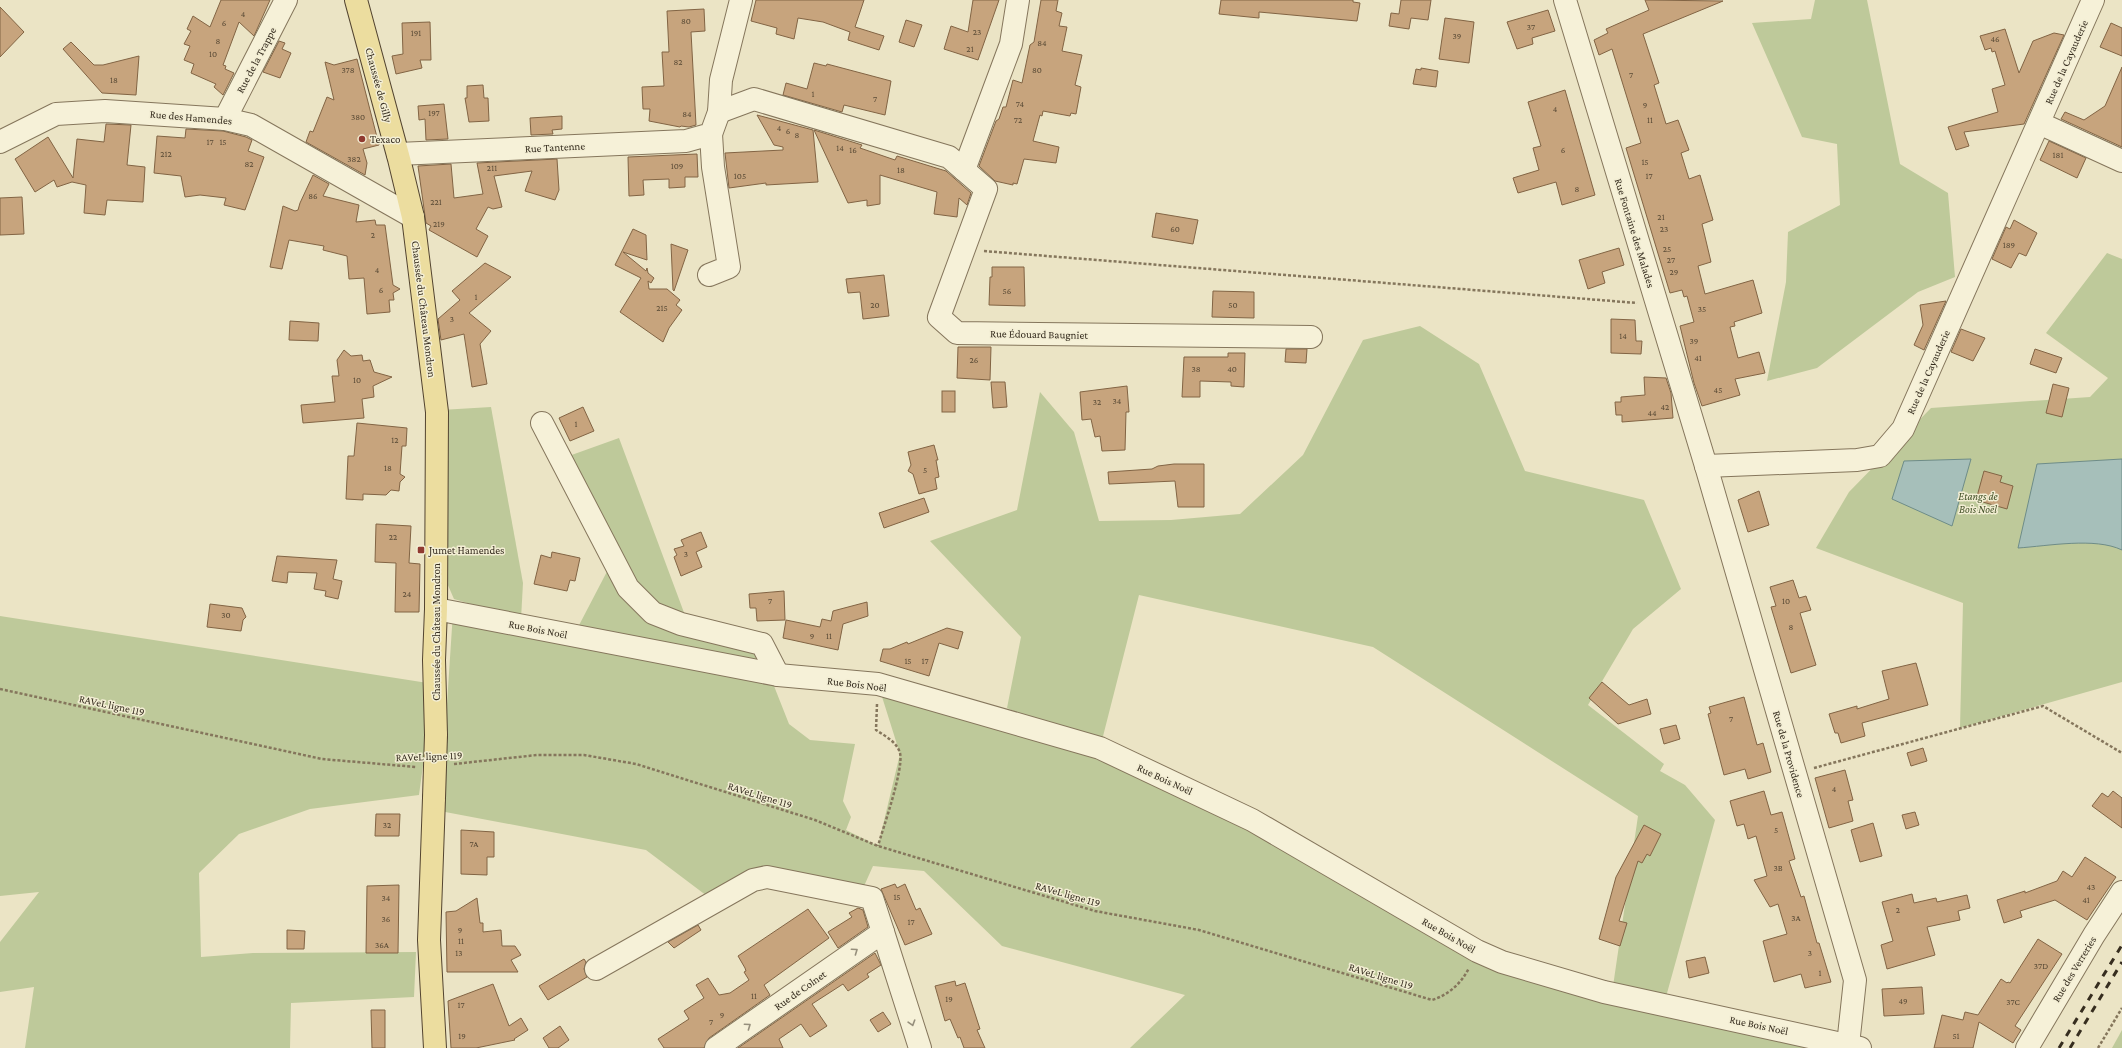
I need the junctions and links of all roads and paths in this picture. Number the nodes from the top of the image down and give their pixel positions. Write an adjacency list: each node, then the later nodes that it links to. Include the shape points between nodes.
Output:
1 (286, 0): 8 (street, Rue de la Trappe)
2 (356, 0): 12 (main road, Chaussée de Gilly)
3 (741, 0): 7 (street, via 721,80)
4 (1018, 0): 14 (street, via 1011,44)
5 (1564, 0): 18 (street, Rue Fontaine des Malades)
6 (2093, 0): 9 (street, Rue de la Cayauderie)
7 (719, 112): 10 (street); 14 (street, Rue Édouard Baugniet, via 754,99 949,157)
8 (226, 119): 11 (street, Rue des Hamendes, via 106,111 56,114); 15 (street, Rue des Hamendes, via 251,125)
9 (2039, 123): 13 (street); 21 (street, Rue de la Cayauderie, via 1903,430 1880,456 1857,460)
10 (711, 134): 12 (street, Rue Tantenne, via 686,141); 17 (street, via 713,167 729,267)
11 (0, 142)
12 (398, 154): 15 (main road, Chaussée de Gilly)
13 (2122, 162)
14 (964, 170): 16 (street, Rue Édouard Baugniet, via 986,190)
15 (413, 217): 22 (main road, Chaussée du Château Mondron, via 437,412)
16 (964, 250): 18 (path); 19 (street, Rue Édouard Baugniet, via 939,317 957,333)
17 (709, 275)
18 (1657, 304): 21 (street, Rue Fontaine des Malades)
19 (1312, 337)
20 (542, 423): 23 (street, via 628,588 653,613 681,624 762,644)
21 (1706, 466): 29 (street, Rue de la Providence)
22 (436, 608): 23 (street, Rue Bois Noël); 37 (main road, Chaussée du Château Mondron, bridge, via 436,735 429,940)
23 (778, 675): 24 (street, Rue Bois Noël)
24 (878, 684): 30 (path, via 876,730 894,744 900,754 898,773); 33 (street, Rue Bois Noël, via 1100,748 1252,820)
25 (0, 689): 28 (path, RAVeL ligne 119, via 322,759)
26 (2122, 753): 29 (path, via 2043,706)
27 (452, 764): 30 (path, RAVeL ligne 119, via 537,755 584,756 636,764 815,820)
28 (424, 766)
29 (1795, 773): 36 (street, Rue de la Providence, via 1855,980)
30 (878, 846): 33 (path, RAVeL ligne 119, via 1095,911 1200,930 1432,1000 1444,996 1464,978)
31 (2122, 892): 40 (street, Rue des Verreries)
32 (883, 932): 34 (street, via 872,898 767,877 752,880); 38 (street, Rue de Colnet, one-way to 32); 39 (street, one-way to 39)
33 (1477, 951): 36 (street, Rue Bois Noël, via 1502,962 1604,992)
34 (596, 969)
35 (2122, 1008): 41 (path)
36 (1854, 1046)
37 (435, 1048)
38 (716, 1048)
39 (920, 1048)
40 (2027, 1048)
41 (2098, 1048)

